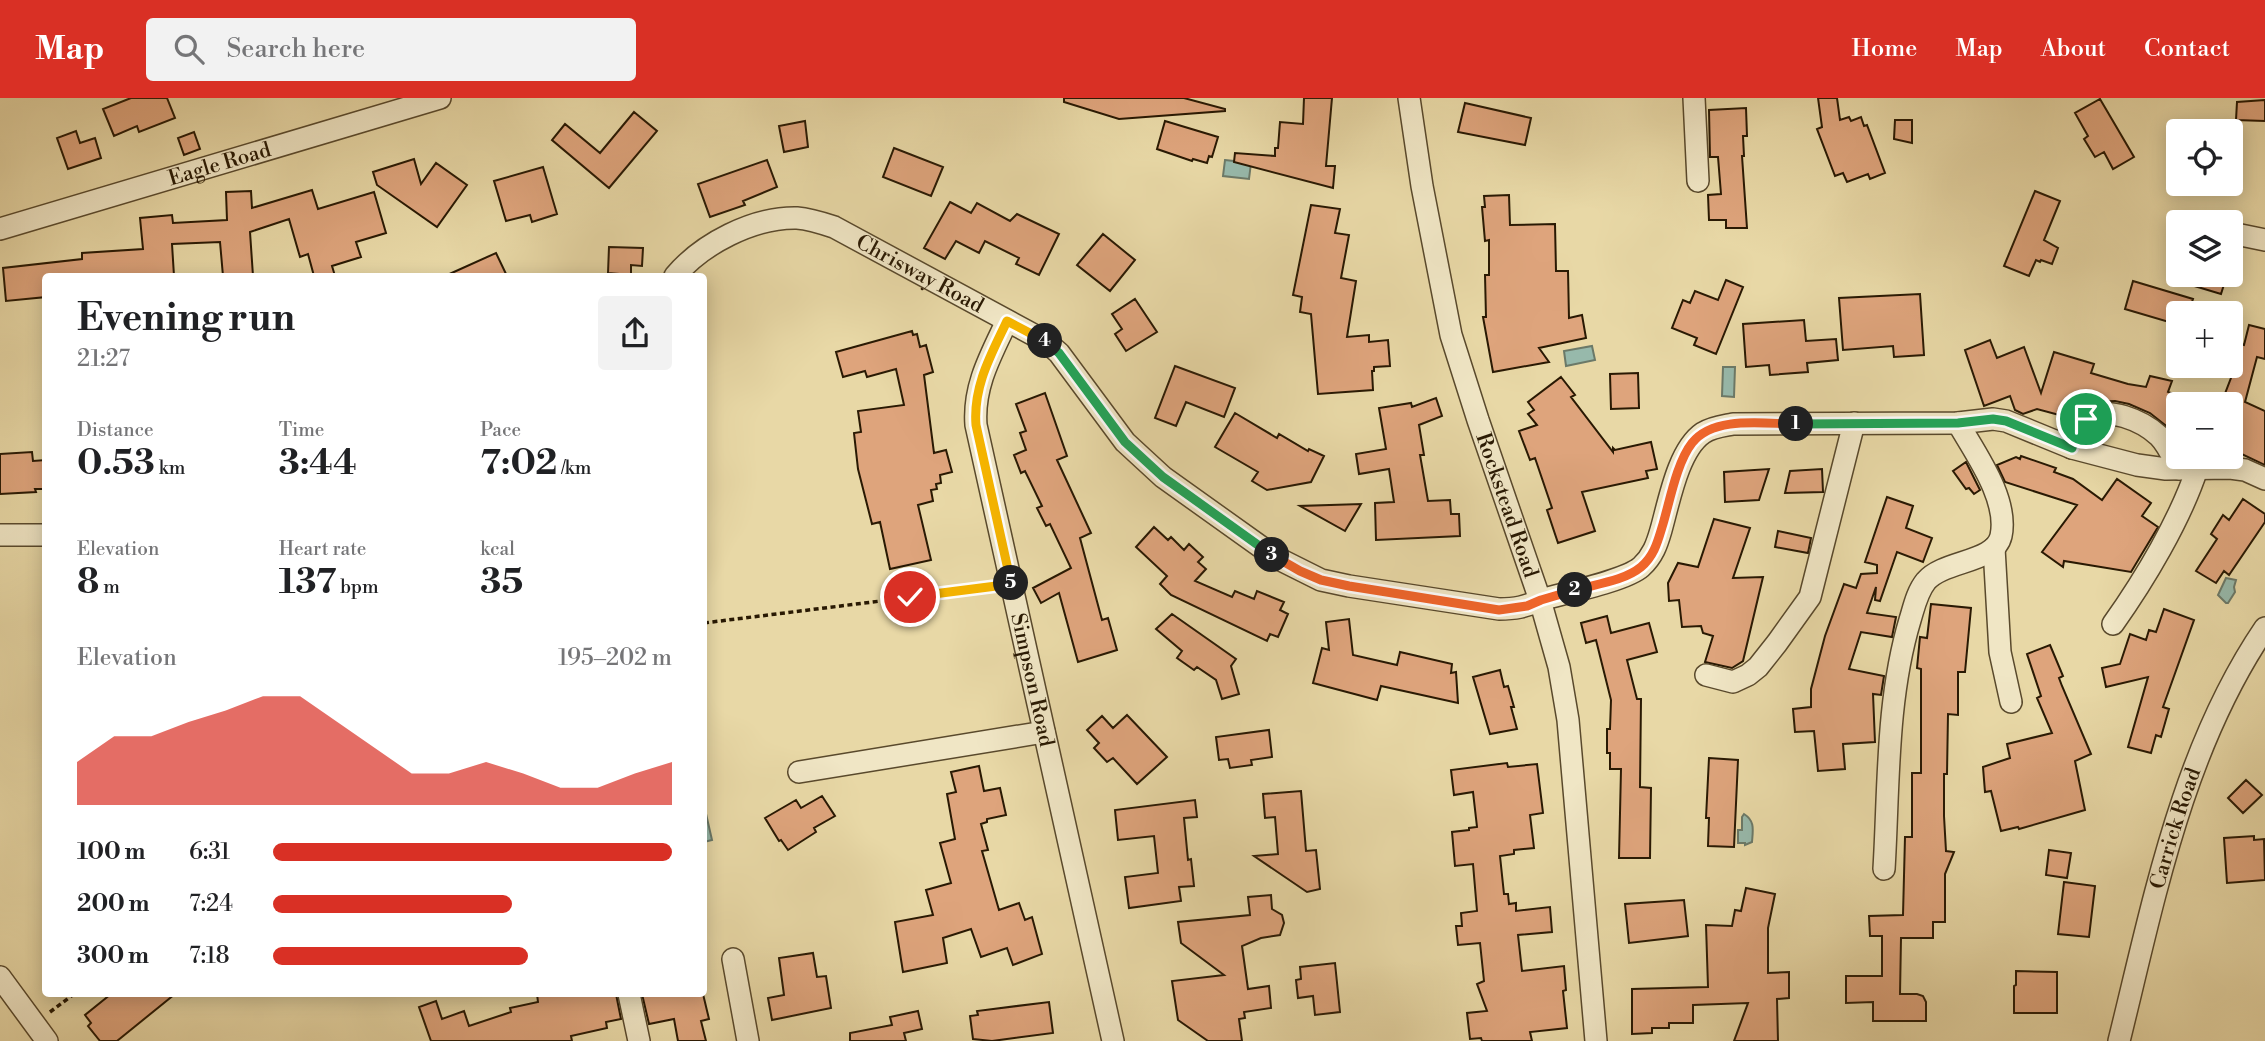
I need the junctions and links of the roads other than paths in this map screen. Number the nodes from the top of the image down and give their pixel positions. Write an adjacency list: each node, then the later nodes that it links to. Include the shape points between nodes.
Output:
1 (440, 98): 5 (street, Eagle Road)
2 (1409, 98): 21 (street, Rockstead Road, via 1451,335)
3 (1694, 98): 4 (street)
4 (1698, 181)
5 (0, 229)
6 (2243, 235): 7 (street)
7 (2265, 240)
8 (678, 273): 9 (street, Chrisway Road, via 704,249 741,230 780,219 815,220)
9 (1007, 321): 21 (street, Chrisway Road, via 1059,353 1125,442 1163,477 1300,571 1349,586 1499,610); 26 (street, Simpson Road, via 977,390 976,425)
10 (1958, 423): 11 (street, Chrisway Road); 13 (street, Chrisway Road, via 2006,421); 20 (street, via 1996,493 2001,537)
11 (1854, 424): 21 (street, Chrisway Road, via 1734,424 1703,433 1684,457 1655,551 1642,566 1629,575); 24 (street, via 1810,597 1748,675 1733,682)
12 (2166, 444): 13 (street, via 2146,426 2115,415 2098,415 2086,419)
13 (2072, 448): 14 (street, Chrisway Road, via 2137,465)
14 (2166, 467)
15 (2188, 469): 22 (street, via 2187,499)
16 (2238, 469): 17 (street, Chrisway Road)
17 (2265, 479)
18 (0, 535): 19 (street)
19 (42, 535)
20 (1994, 548): 25 (street, via 2000,652); 28 (street, via 1938,571 1917,597 1895,692)
21 (1541, 600): 36 (street, Rockstead Road, via 1568,720)
22 (2113, 624)
23 (2265, 628): 37 (street, Carrick Road, via 2229,689 2183,800)
24 (1706, 675)
25 (2011, 702)
26 (1044, 732): 27 (street); 35 (street, Simpson Road)
27 (799, 772)
28 (1884, 869)
29 (733, 959): 34 (street)
30 (0, 977): 32 (street)
31 (630, 997): 33 (street)
32 (40, 1032)
33 (639, 1041)
34 (748, 1041)
35 (1112, 1041)
36 (1596, 1041)
37 (2119, 1041)

